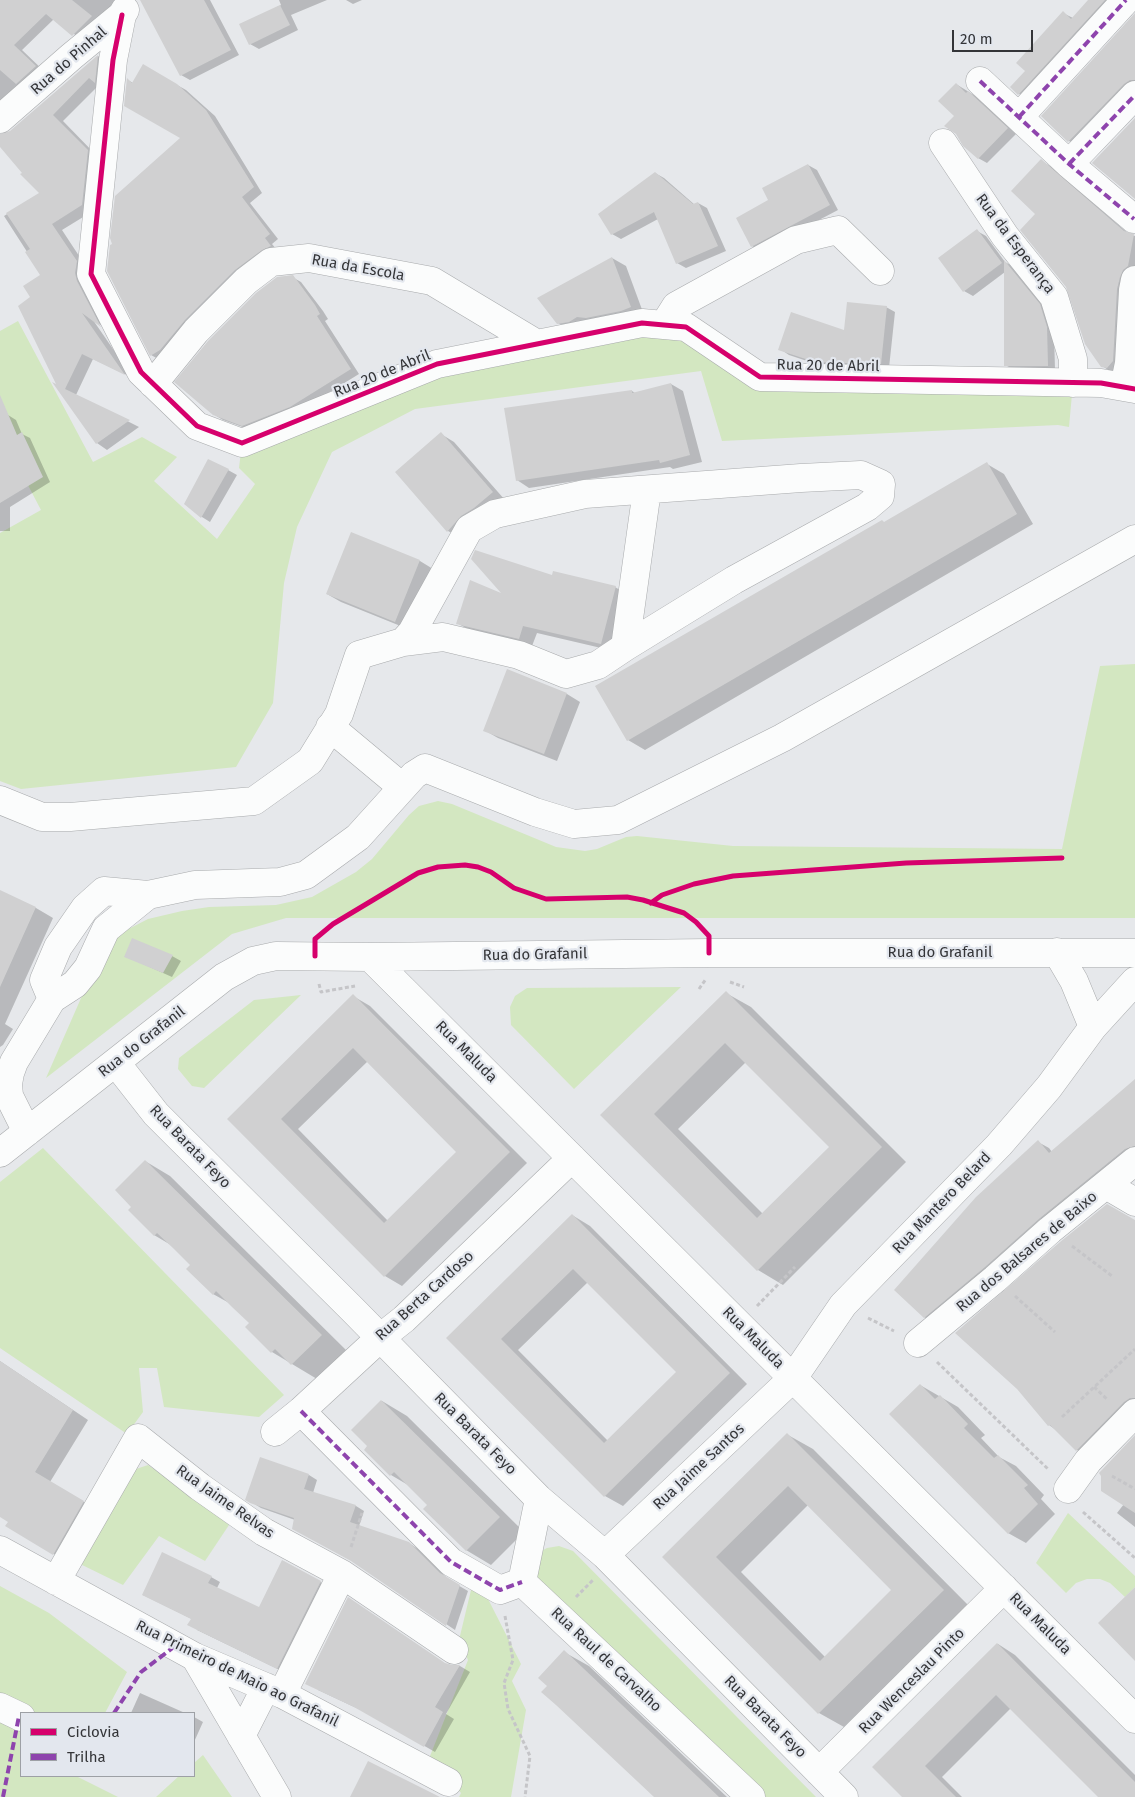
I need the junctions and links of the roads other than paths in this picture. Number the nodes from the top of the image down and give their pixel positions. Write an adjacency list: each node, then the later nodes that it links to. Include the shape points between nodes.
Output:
1 (1126, 0): 5 (street)
2 (128, 8): 6 (street, Rua do Pinhal); 15 (street, Rua 20 de Abril, via 113,60 91,274 141,372)
3 (980, 82): 5 (street)
4 (1135, 95): 8 (street)
5 (1019, 117): 8 (street)
6 (0, 119)
7 (943, 142): 14 (street, Rua da Esperança, via 1005,236 1054,297 1073,359)
8 (1069, 164): 9 (street)
9 (1134, 219)
10 (880, 270): 12 (street, via 838,230 796,240 676,306)
11 (1135, 280): 16 (street)
12 (664, 325): 13 (street, Rua 20 de Abril, via 642,323); 14 (street, Rua 20 de Abril, via 686,327 760,378)
13 (537, 344): 15 (street, Rua 20 de Abril, via 437,364 242,443 196,426); 15 (street, Rua da Escola, via 432,281 309,258 271,262 246,281 196,331)
14 (1073, 383): 16 (street, Rua 20 de Abril)
15 (153, 384)
16 (1129, 388)
17 (647, 490): 19 (street, via 585,494 495,514 469,529 412,632); 20 (street); 20 (street, via 861,475 881,484 880,496 866,507 734,580)
18 (1135, 539): 22 (street, via 782,738 618,820 574,824 425,768)
19 (403, 642): 20 (street, via 443,637 518,655 566,674 598,665); 21 (street, via 359,655 339,714)
20 (625, 646)
21 (330, 727): 22 (street); 23 (street, via 310,761 254,802 42,817)
22 (402, 787): 24 (street, via 358,836 306,875 280,882 195,885)
23 (0, 800)
24 (148, 895): 29 (street, via 106,929 88,968 75,984); 29 (street, via 104,891 85,908 58,947 44,980)
25 (1057, 952): 26 (street, Rua do Grafanil); 27 (street, Rua do Grafanil); 30 (street, via 1074,981)
26 (1135, 953)
27 (370, 957): 31 (street, Rua do Grafanil, via 276,956 253,961 224,977); 34 (street, Rua Maluda)
28 (1135, 981): 30 (street, Rua Mantero Belard)
29 (52, 999): 32 (street, via 10,1073 9,1096)
30 (1093, 1027): 40 (street, Rua Mantero Belard, via 1049,1087 999,1145 843,1306)
31 (116, 1063): 32 (street, Rua do Grafanil); 38 (street, Rua Barata Feyo, via 156,1114)
32 (27, 1132): 33 (street, Rua do Grafanil)
33 (0, 1153)
34 (572, 1158): 38 (street, Rua Berta Cardoso, via 404,1319); 40 (street, Rua Maluda)
35 (1135, 1161): 36 (street, Rua dos Balsares de Baixo)
36 (1106, 1185): 37 (street); 39 (street, Rua dos Balsares de Baixo)
37 (1135, 1202)
38 (380, 1338): 41 (street, Rua Berta Cardoso); 45 (street, Rua Barata Feyo)
39 (918, 1343)
40 (793, 1378): 47 (street, Rua Jaime Santos); 51 (street, Rua Maluda)
41 (301, 1410): 43 (street, Rua Berta Cardoso); 50 (street, Rua Raul de Carvalho, via 451,1562)
42 (1135, 1413): 44 (street, via 1088,1461)
43 (275, 1432)
44 (1067, 1493)
45 (539, 1499): 47 (street, Rua Barata Feyo); 50 (street)
46 (0, 1550): 49 (street, Rua Primeiro de Maio ao Grafanil)
47 (609, 1559): 59 (street, Rua Barata Feyo)
48 (342, 1574): 49 (street, Rua Jaime Relvas, via 264,1532 138,1438); 52 (street, Rua Jaime Relvas); 54 (street)
49 (56, 1581): 53 (street, Rua Primeiro de Maio ao Grafanil)
50 (511, 1586): 62 (street, Rua Raul de Carvalho, via 558,1615)
51 (1004, 1588): 57 (street, Rua Maluda); 59 (street, Rua Wenceslau Pinto)
52 (454, 1650)
53 (195, 1657): 54 (street, Rua Primeiro de Maio ao Grafanil); 58 (street)
54 (274, 1691): 58 (street); 60 (street, Rua Primeiro de Maio ao Grafanil)
55 (0, 1707): 56 (street)
56 (20, 1717)
57 (1135, 1719)
58 (241, 1736): 61 (street)
59 (819, 1772): 63 (street, Rua Barata Feyo)
60 (448, 1782)
61 (277, 1797)
62 (751, 1797)
63 (844, 1797)

